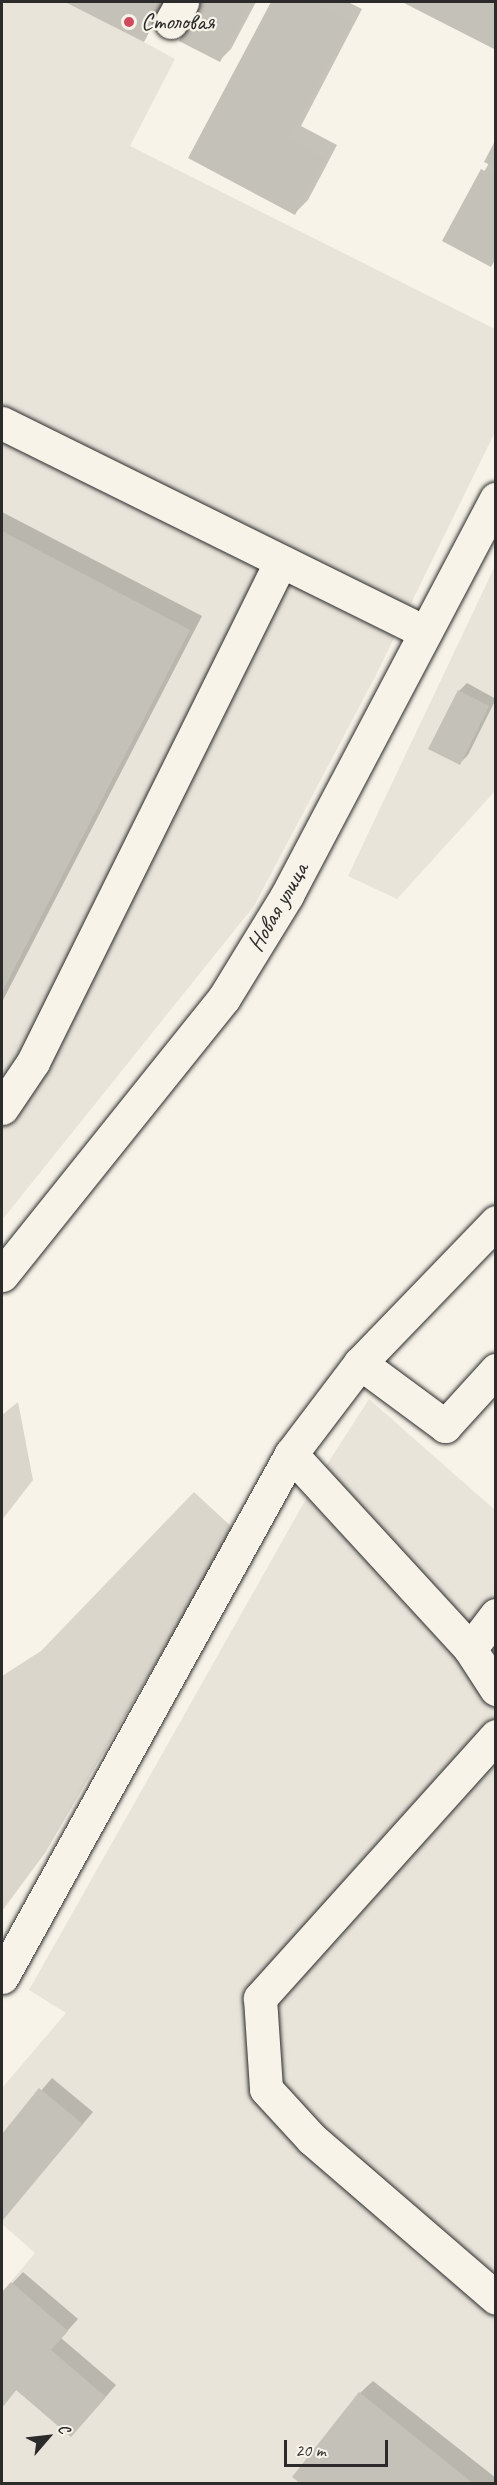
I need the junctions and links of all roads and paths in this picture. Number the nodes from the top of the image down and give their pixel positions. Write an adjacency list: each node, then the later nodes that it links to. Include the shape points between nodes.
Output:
1 (2, 423): 3 (street)
2 (495, 499): 4 (street, Новая улица)
3 (280, 563): 4 (street); 5 (street, via 33,1062)
4 (425, 633): 7 (street, Новая улица, via 287,895 224,998)
5 (2, 1108)
6 (495, 1222): 8 (street)
7 (2, 1275)
8 (360, 1363): 9 (street, via 445,1426); 10 (street)
9 (495, 1370)
10 (291, 1454): 12 (street); 15 (street)
11 (495, 1615): 12 (street)
12 (470, 1649): 13 (street)
13 (495, 1689)
14 (495, 1736): 16 (street, via 260,1998 266,2089 312,2139)
15 (2, 1977)
16 (495, 2298)

